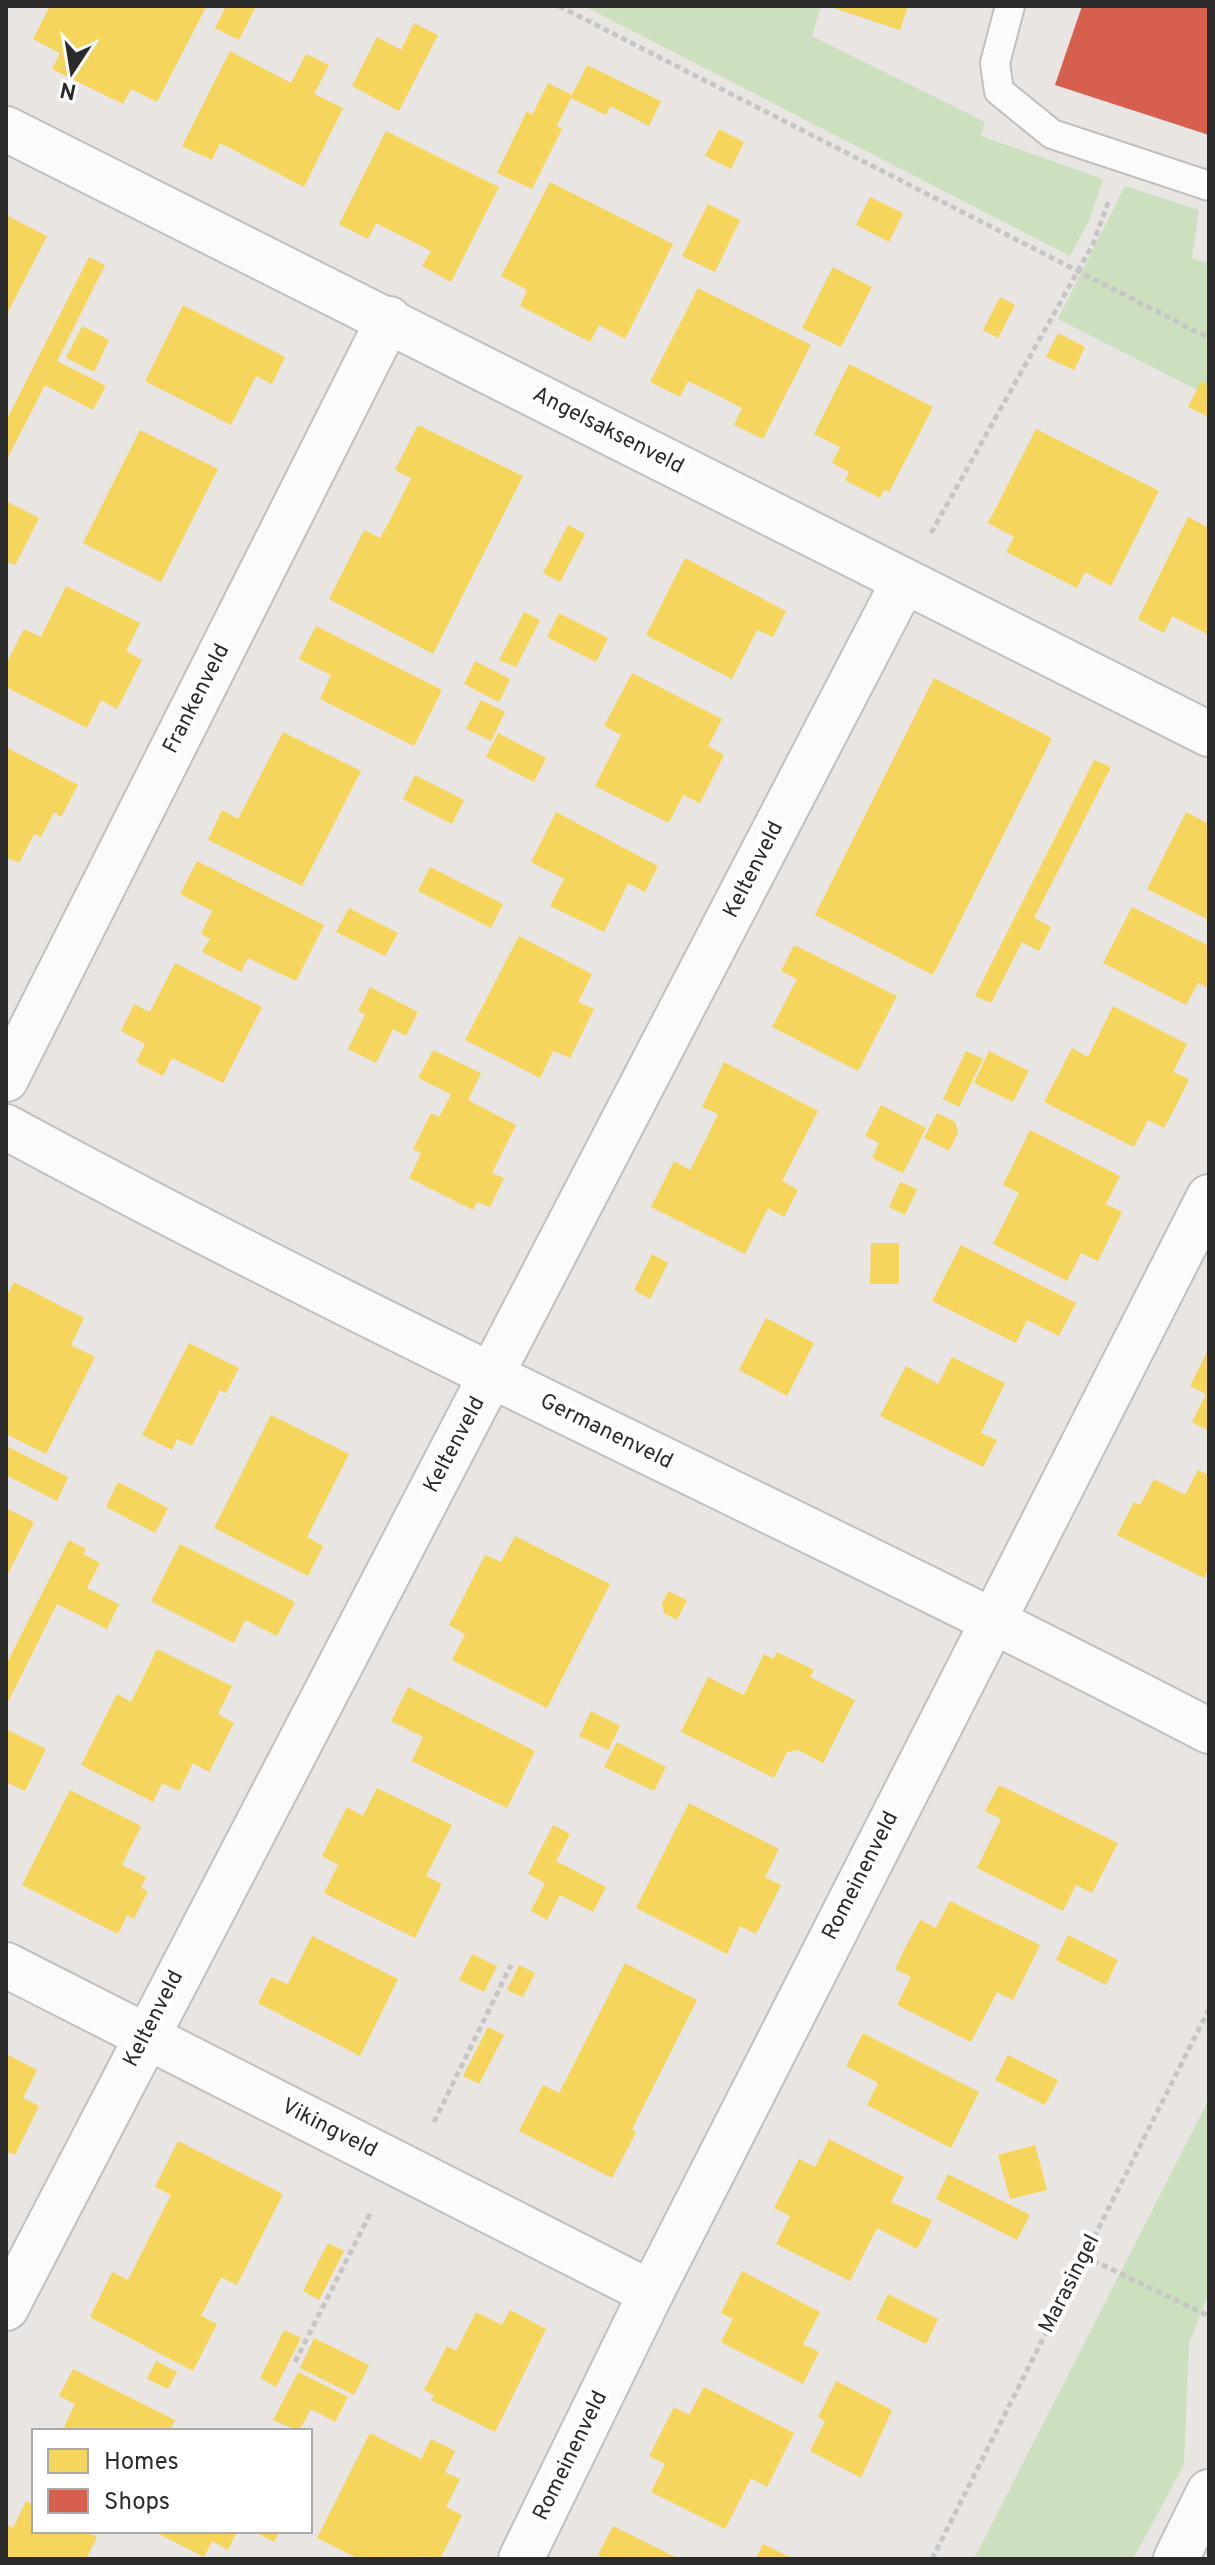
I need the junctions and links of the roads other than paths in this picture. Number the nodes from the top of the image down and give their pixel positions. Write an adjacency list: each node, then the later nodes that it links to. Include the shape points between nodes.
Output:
1 (1010, 6): 3 (lane, via 995,63 999,91 1052,134)
2 (6, 129): 4 (street, Angelsaksenveld)
3 (1209, 186)
4 (389, 319): 5 (street, Angelsaksenveld); 7 (street, Frankenveld)
5 (903, 583): 6 (street, Angelsaksenveld); 10 (street, Keltenveld)
6 (1209, 734)
7 (6, 1079)
8 (6, 1127): 10 (street, Germanenveld, via 195,1230)
9 (1209, 1197): 11 (street, Romeinenveld)
10 (491, 1377): 11 (street, Germanenveld); 14 (street, Keltenveld)
11 (992, 1618): 12 (street, Germanenveld); 15 (street, Romeinenveld)
12 (1209, 1731)
13 (6, 1965): 14 (street, Vikingveld)
14 (145, 2035): 15 (street, Vikingveld); 16 (street, Keltenveld)
15 (651, 2293): 18 (street, Romeinenveld)
16 (6, 2308)
17 (1209, 2492): 19 (street)
18 (521, 2559)
19 (1176, 2559)

